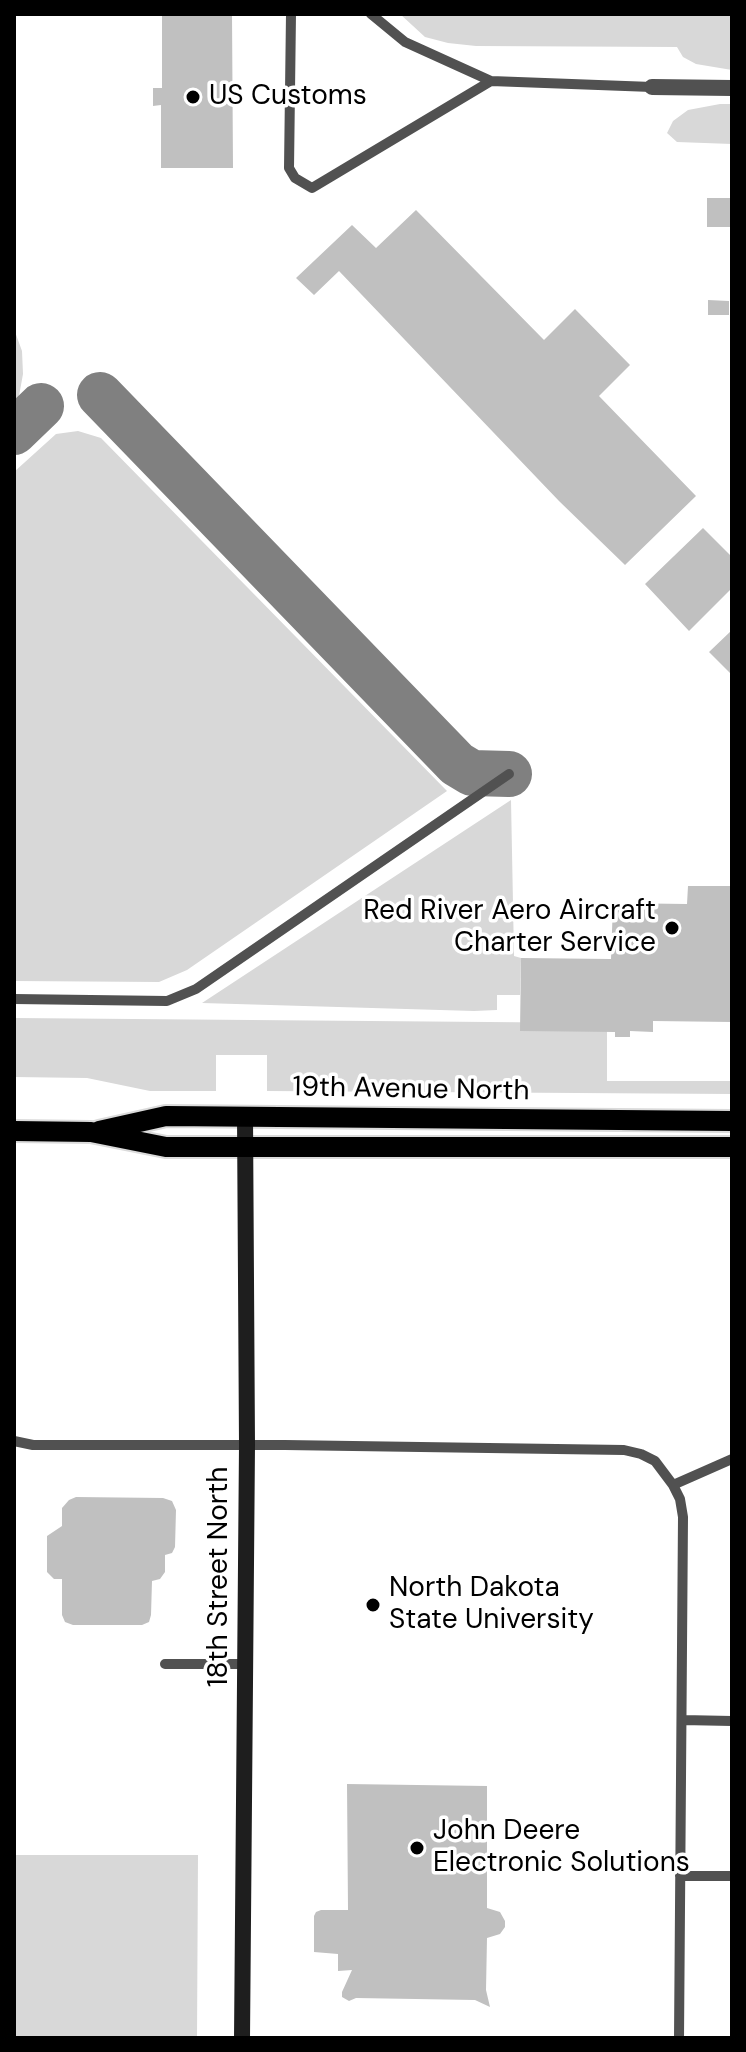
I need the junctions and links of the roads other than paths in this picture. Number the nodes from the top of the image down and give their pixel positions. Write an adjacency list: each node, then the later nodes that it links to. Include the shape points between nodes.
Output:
1 (291, 14): 3 (lane, via 289,168 312,188)
2 (371, 14): 3 (lane, via 405,42)
3 (491, 81): 4 (lane)
4 (652, 87): 5 (street)
5 (732, 88)
6 (509, 774): 7 (lane, via 196,989 167,1001)
7 (14, 999)
8 (245, 1116): 9 (main road, 19th Avenue North); 11 (main road, 19th Avenue North, via 166,1116); 12 (street, 18th Street North)
9 (732, 1121)
10 (14, 1131): 11 (main road, 19th Avenue North)
11 (91, 1132): 12 (main road, 19th Avenue North, via 166,1147)
12 (245, 1146): 13 (main road, 19th Avenue North); 15 (street, 18th Street North)
13 (732, 1147)
14 (14, 1443): 15 (lane)
15 (247, 1445): 17 (lane, via 624,1450 655,1461); 19 (street, 18th Street North)
16 (732, 1459): 17 (lane)
17 (673, 1485): 20 (lane, via 683,1517)
18 (165, 1664): 19 (lane)
19 (245, 1664): 24 (street, 18th Street North)
20 (682, 1720): 21 (lane); 22 (lane)
21 (732, 1721)
22 (680, 1876): 23 (lane); 25 (lane)
23 (732, 1876)
24 (242, 2038)
25 (679, 2038)

